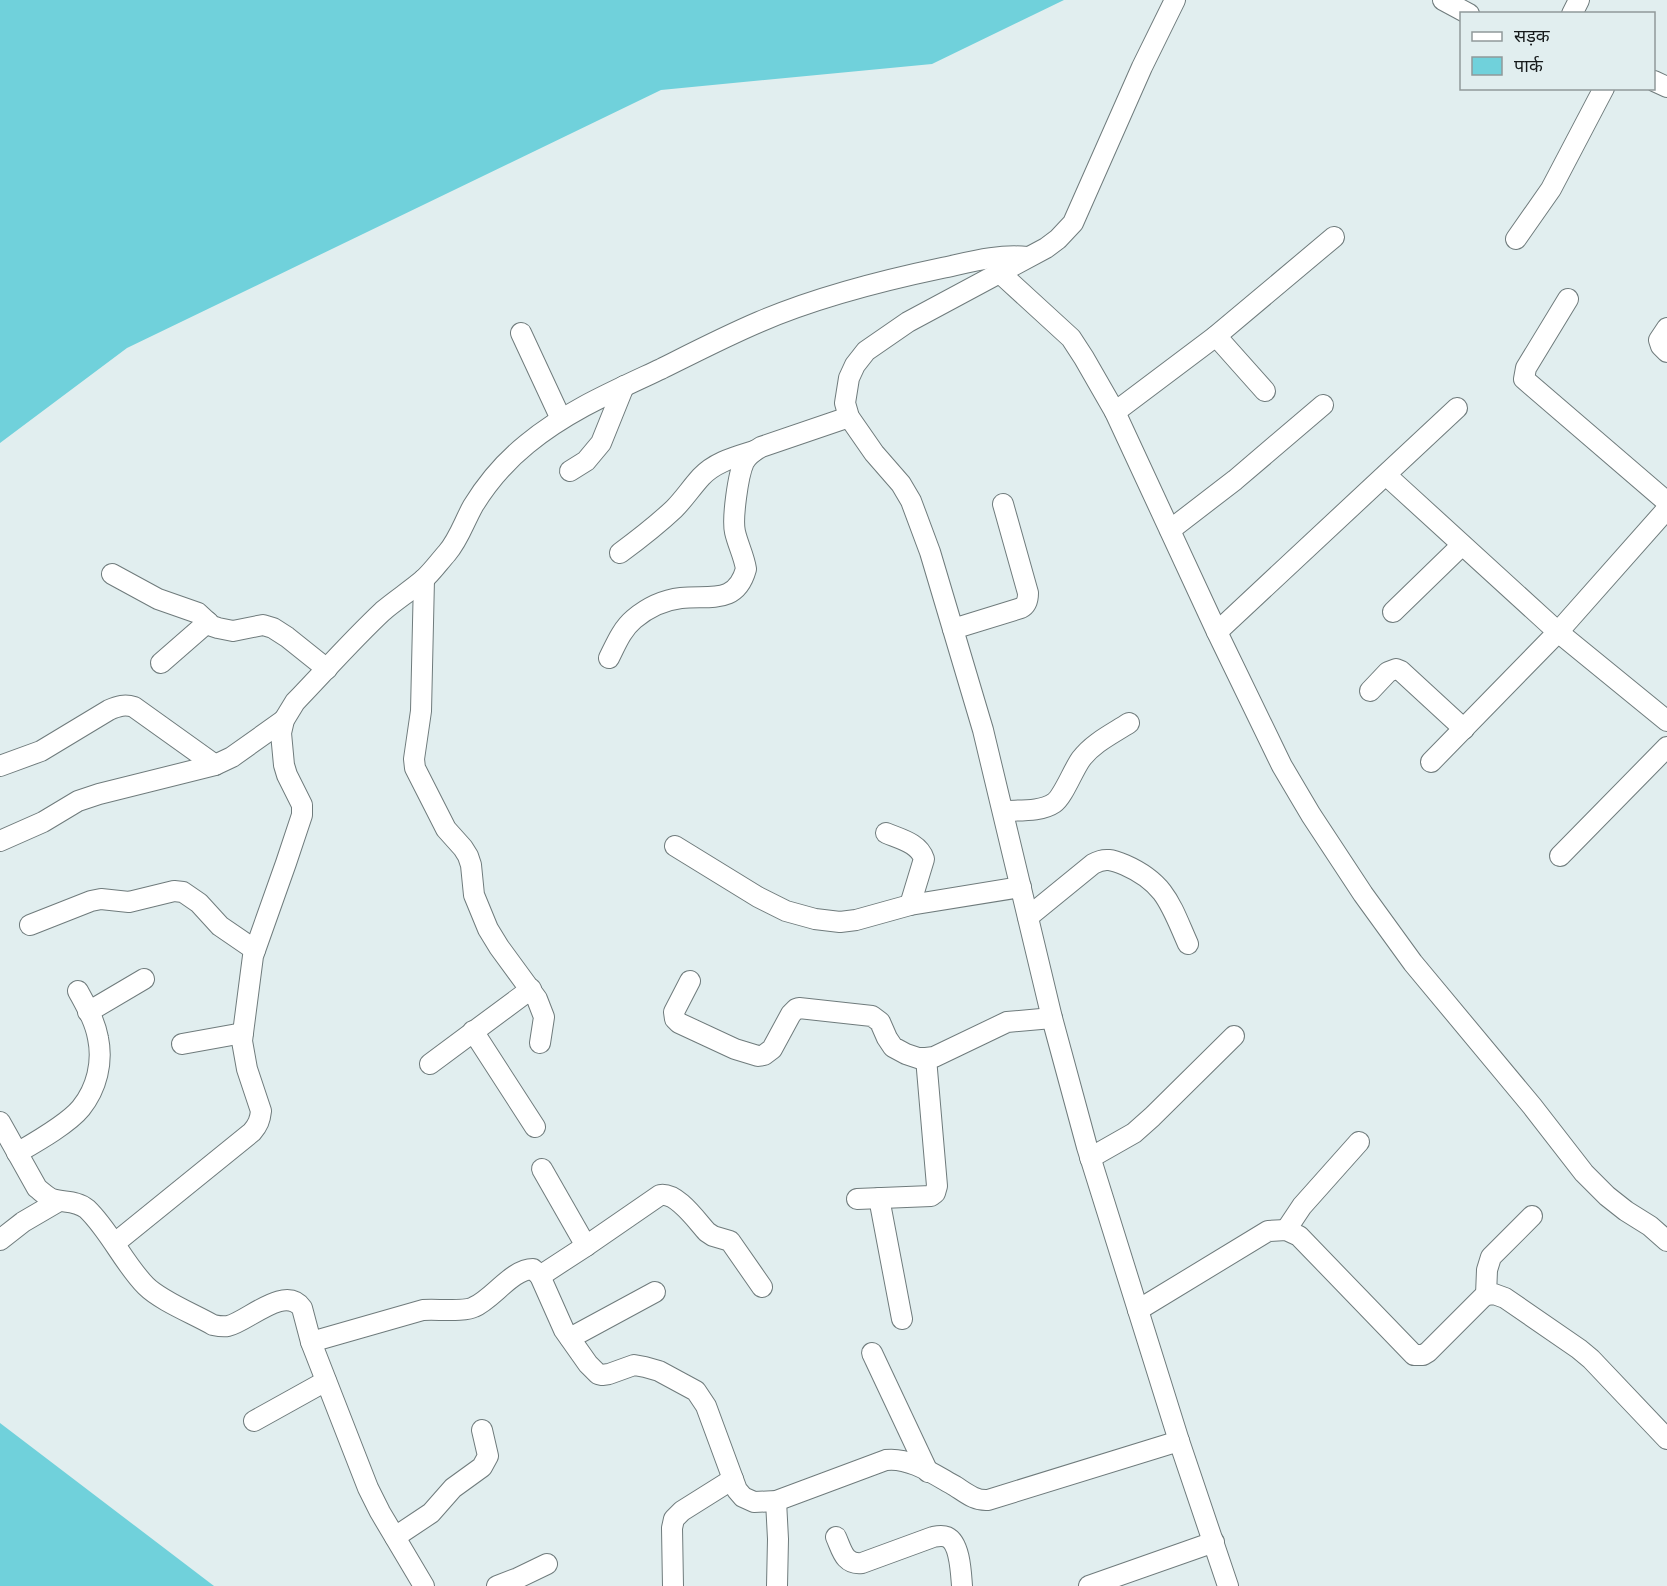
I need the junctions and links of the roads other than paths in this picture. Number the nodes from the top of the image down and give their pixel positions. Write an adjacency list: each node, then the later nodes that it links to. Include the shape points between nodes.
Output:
1 (1175, 0): 7 (street, via 1073,223 1058,239)
2 (1443, 0): 3 (street)
3 (1465, 12)
4 (1603, 90): 6 (street, via 1551,189)
5 (1334, 237): 12 (street)
6 (1516, 239)
7 (1028, 257): 8 (street); 14 (street, via 1007,256 963,264 815,302 760,322)
8 (1000, 273): 18 (street, via 1071,338); 19 (street, via 908,322 866,351 849,378 845,403)
9 (1568, 299): 24 (street, via 1526,369 1524,379)
10 (1667, 328): 13 (street, via 1659,340)
11 (521, 333): 20 (street)
12 (1216, 336): 15 (street); 18 (street)
13 (1667, 352)
14 (624, 386): 20 (street); 22 (street, via 601,443 586,461)
15 (1265, 391)
16 (1323, 405): 27 (street)
17 (1458, 408): 23 (street)
18 (1115, 412): 27 (street)
19 (849, 417): 21 (street); 34 (street, via 911,501)
20 (561, 419): 31 (street, via 525,446 485,489 456,542)
21 (754, 450): 29 (street, via 727,459 707,472 672,511); 37 (street, via 741,470 734,521 746,569 739,584 725,595 679,598 654,606 625,628)
22 (570, 471)
23 (1386, 475): 28 (street); 35 (street)
24 (1667, 502)
25 (1003, 504): 34 (street, via 1028,593 1027,602 1022,608)
26 (1663, 521): 36 (street)
27 (1170, 530): 35 (street)
28 (1462, 545): 32 (street); 36 (street)
29 (620, 552)
30 (112, 574): 33 (street, via 158,599 198,613)
31 (424, 579): 39 (street, via 384,610); 62 (street, via 421,711 415,768 446,829 468,856 474,895 488,929)
32 (1393, 612)
33 (208, 622): 38 (street); 39 (street, via 233,631 273,628)
34 (953, 629): 49 (street)
35 (1217, 632): 85 (street, via 1282,766 1362,894 1413,963 1584,1173 1607,1196)
36 (1558, 633): 42 (street); 44 (street)
37 (609, 658)
38 (161, 663)
39 (327, 669): 41 (street, via 295,702)
40 (1370, 691): 44 (street, via 1388,672 1401,671)
41 (284, 720): 47 (street); 59 (street, via 284,765 302,805 302,815)
42 (1667, 721)
43 (1130, 723): 49 (street, via 1088,751 1053,804)
44 (1464, 729): 46 (street)
45 (1667, 747): 53 (street)
46 (1431, 762)
47 (215, 765): 48 (street, via 128,705 109,710 41,750); 51 (street, via 78,801)
48 (0, 766)
49 (1004, 811): 54 (street)
50 (885, 833): 55 (street, via 914,846 924,859)
51 (0, 841)
52 (675, 846): 55 (street, via 758,897 815,919 856,920)
53 (1560, 856)
54 (1022, 887): 55 (street); 56 (street)
55 (910, 905)
56 (1028, 917): 58 (street, via 1099,860 1107,859 1133,869 1157,885); 65 (street)
57 (30, 924): 59 (street, via 91,901 129,902 183,892 220,926)
58 (1188, 944)
59 (255, 950): 67 (street)
60 (144, 979): 64 (street)
61 (690, 981): 71 (street, via 674,1012 675,1019 751,1055 764,1055 772,1049 790,1014 799,1008 872,1016 880,1022 893,1047)
62 (531, 989): 66 (street); 69 (street, via 544,1017)
63 (78, 991): 64 (street)
64 (88, 1012): 76 (street, via 101,1059 91,1090 73,1115)
65 (1052, 1018): 71 (street, via 1007,1022); 77 (street)
66 (473, 1031): 72 (street); 74 (street)
67 (243, 1033): 70 (street); 86 (street, via 247,1069 261,1111 258,1125)
68 (1234, 1036): 77 (street, via 1134,1133)
69 (540, 1043)
70 (182, 1044)
71 (926, 1058): 79 (street, via 937,1188 931,1196)
72 (430, 1064)
73 (0, 1122): 76 (street)
74 (535, 1127)
75 (1359, 1142): 83 (street, via 1302,1206)
76 (17, 1154): 81 (street, via 37,1188)
77 (1090, 1158): 92 (street)
78 (542, 1169): 87 (street)
79 (879, 1198): 80 (street); 93 (street)
80 (857, 1199)
81 (59, 1201): 84 (street); 86 (street, via 83,1206)
82 (1532, 1216): 91 (street, via 1491,1257)
83 (1286, 1230): 91 (street, via 1299,1236 1413,1355 1428,1352); 92 (street, via 1268,1232)
84 (0, 1240)
85 (1667, 1241)
86 (115, 1243): 95 (street, via 154,1293 213,1325 227,1326 278,1301 296,1301 302,1308)
87 (586, 1246): 88 (street); 89 (street, via 660,1195 671,1196 712,1236 730,1241)
88 (540, 1276): 94 (street); 95 (street, via 533,1269 521,1271 472,1309 423,1311)
89 (762, 1287)
90 (655, 1292): 94 (street)
91 (1486, 1295): 100 (street, via 1505,1298 1579,1349)
92 (1138, 1310): 101 (street)
93 (902, 1318)
94 (570, 1338): 103 (street, via 598,1374 645,1366 696,1391 706,1406)
95 (311, 1342): 97 (street)
96 (872, 1353): 102 (street)
97 (326, 1381): 98 (street); 105 (street, via 368,1488)
98 (254, 1420)
99 (482, 1430): 105 (street, via 488,1456 482,1467 453,1488 431,1513)
100 (1667, 1439)
101 (1179, 1441): 102 (street, via 988,1500 978,1500); 107 (street)
102 (928, 1472): 104 (street, via 906,1461 886,1460)
103 (734, 1479): 104 (street, via 740,1494 748,1500); 111 (street, via 682,1510 674,1519)
104 (776, 1501): 112 (street)
105 (395, 1537): 109 (street)
106 (836, 1537): 113 (street, via 848,1561 854,1564 933,1537 949,1538 956,1549)
107 (1214, 1542): 114 (street); 115 (street)
108 (547, 1564): 110 (street)
109 (424, 1586)
110 (497, 1586)
111 (673, 1586)
112 (777, 1586)
113 (962, 1586)
114 (1089, 1586)
115 (1228, 1586)

